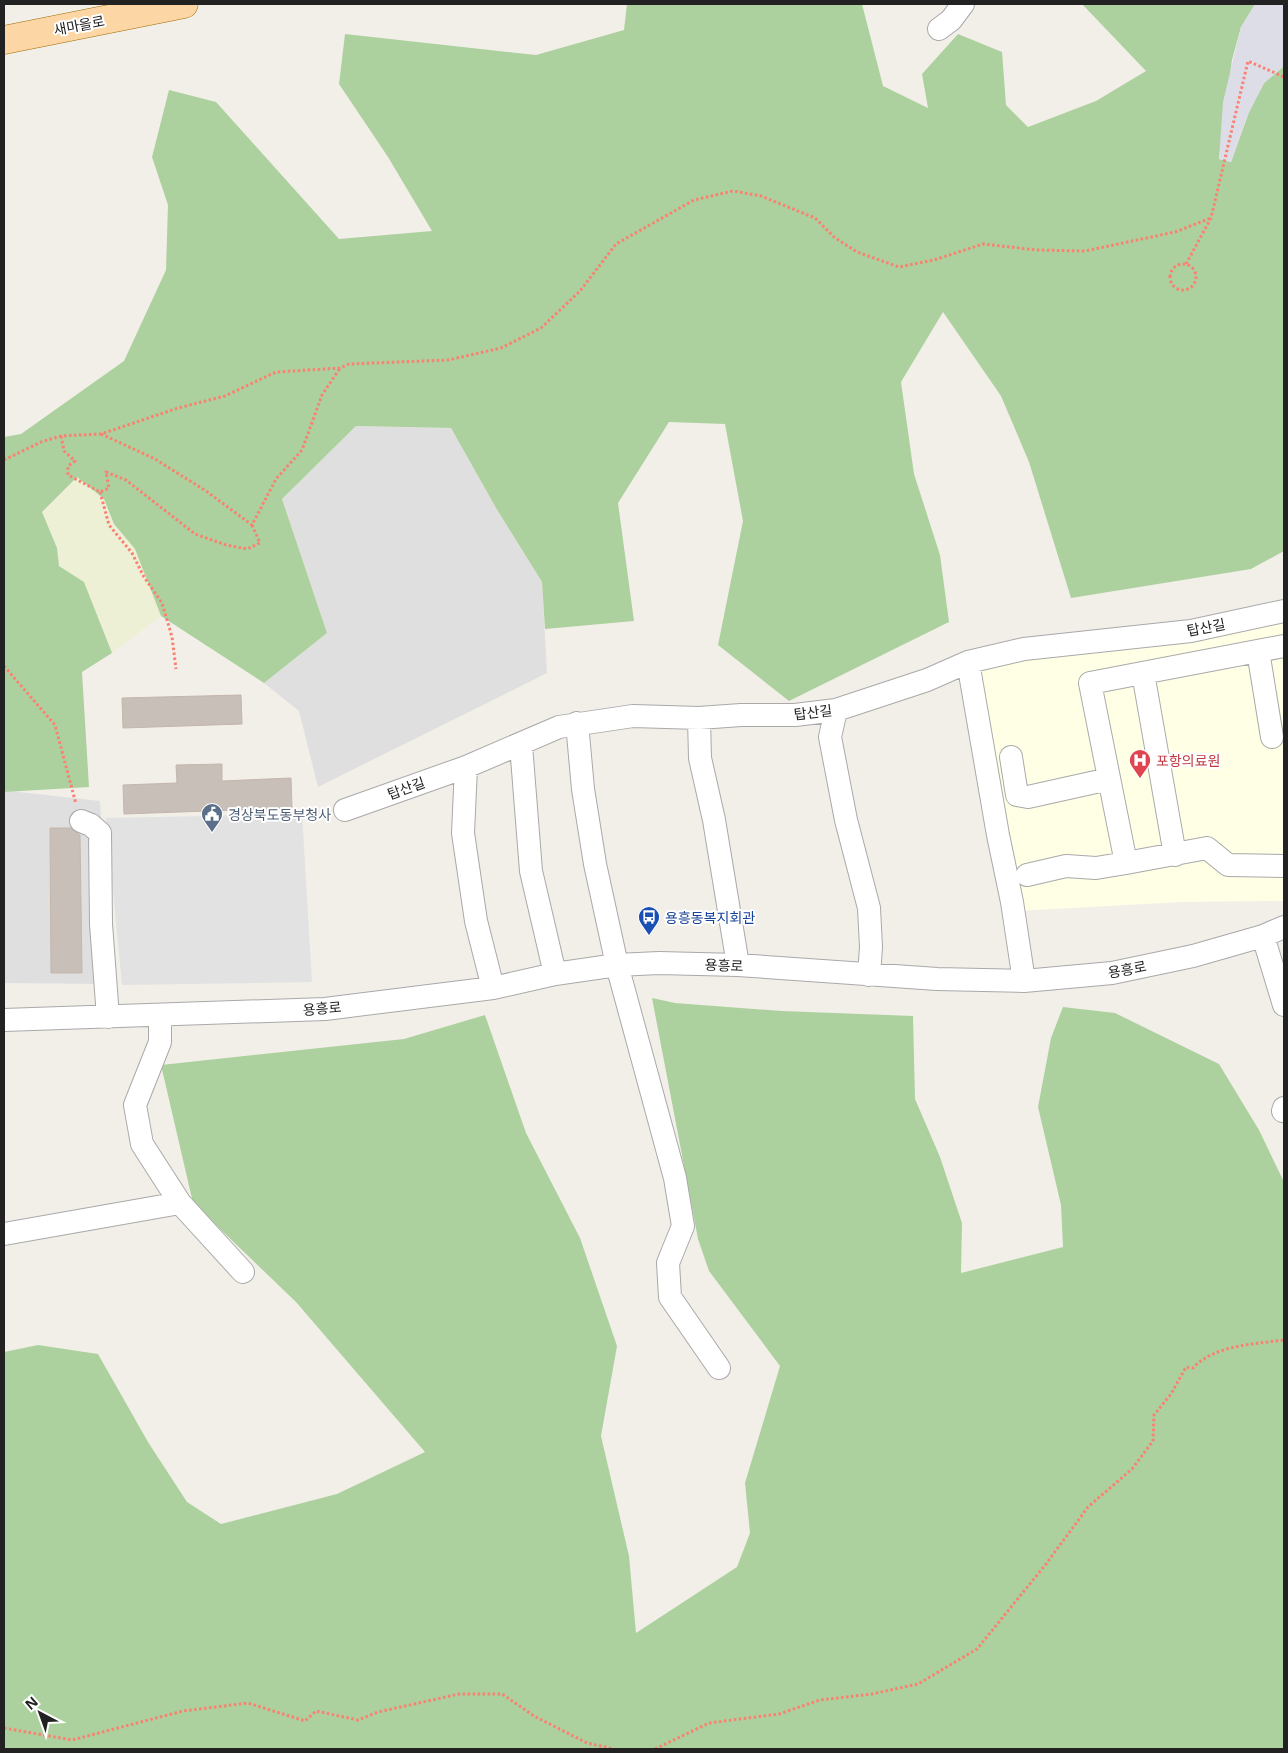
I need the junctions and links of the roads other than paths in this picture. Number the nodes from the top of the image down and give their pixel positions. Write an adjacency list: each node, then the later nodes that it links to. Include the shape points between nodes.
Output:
1 (184, 4): 4 (main road, 새마을로)
2 (963, 4): 3 (street, via 951,20)
3 (938, 29)
4 (4, 40)
5 (1284, 610): 6 (street, 탑산길, via 1191,631)
6 (1161, 634): 9 (street, 탑산길, via 1024,649); 10 (street)
7 (1284, 646): 8 (street)
8 (1258, 651): 10 (street); 14 (street)
9 (968, 662): 11 (street, 탑산길, via 927,680); 31 (street)
10 (1150, 671): 18 (street, via 1090,683); 21 (street)
11 (836, 710): 12 (street, 탑산길, via 795,715); 30 (street, via 830,737 846,820 869,908)
12 (699, 718): 13 (street, 탑산길, via 633,716); 28 (street, via 700,758 714,820)
13 (577, 723): 15 (street, 탑산길, via 559,727); 27 (street, via 595,864)
14 (1272, 737)
15 (521, 745): 17 (street, 탑산길); 29 (street, via 531,871)
16 (1011, 757): 18 (street, via 1017,794 1028,797)
17 (466, 768): 19 (street, 탑산길); 32 (street, via 463,833 476,921)
18 (1109, 779): 22 (street)
19 (345, 810)
20 (81, 821): 35 (street, via 100,833)
21 (1175, 855): 22 (street); 23 (street, via 1207,848 1228,865)
22 (1126, 863): 24 (street, via 1096,868 1066,866)
23 (1284, 866)
24 (1027, 874)
25 (1284, 927): 26 (street, 용흥로)
26 (1263, 936): 31 (street, 용흥로, via 1193,956 1112,973); 33 (street)
27 (617, 965): 28 (street, 용흥로); 29 (street, 용흥로); 40 (street, via 675,1178 684,1226 668,1263 670,1297)
28 (738, 965): 30 (street, 용흥로)
29 (555, 974): 32 (street, 용흥로)
30 (869, 975): 31 (street, 용흥로)
31 (1024, 982)
32 (493, 988): 34 (street, 용흥로, via 325,1009)
33 (1284, 1005)
34 (160, 1016): 35 (street, 용흥로); 37 (street, via 160,1042 135,1105 142,1144)
35 (108, 1017): 36 (street, 용흥로)
36 (4, 1020)
37 (180, 1203): 38 (street); 39 (street)
38 (4, 1234)
39 (243, 1272)
40 (720, 1368)

